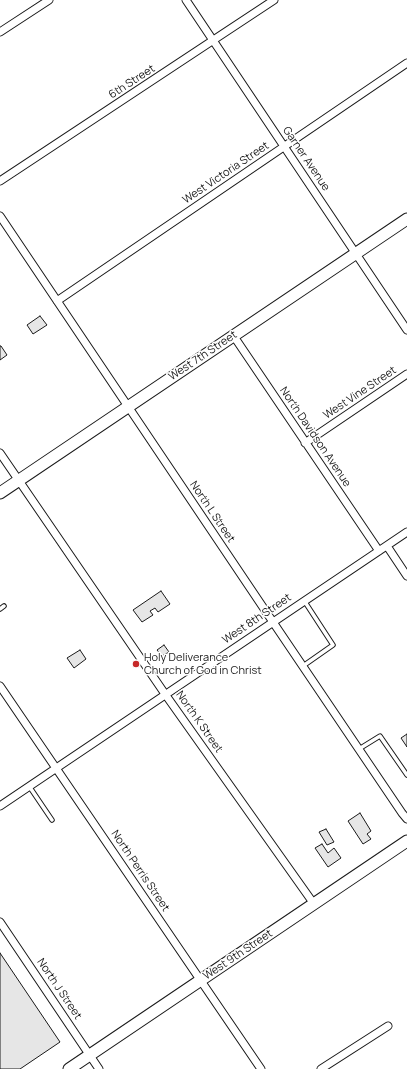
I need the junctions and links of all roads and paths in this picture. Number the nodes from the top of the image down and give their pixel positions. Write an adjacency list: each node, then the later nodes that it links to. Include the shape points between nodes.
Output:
1 (48, 0): 4 (street)
2 (186, 0): 5 (street, Garner Avenue)
3 (274, 0): 5 (street, 6th Street)
4 (0, 32)
5 (213, 41): 7 (street, Garner Avenue); 8 (street, 6th Street)
6 (407, 63): 7 (street, West Victoria Street)
7 (284, 146): 11 (street, Garner Avenue); 12 (street, West Victoria Street)
8 (0, 181)
9 (0, 216): 12 (street, North L Street)
10 (407, 219): 11 (street, West 7th Street)
11 (356, 253): 13 (street, Garner Avenue); 14 (street, West 7th Street)
12 (57, 301): 16 (street, North L Street)
13 (407, 330)
14 (233, 335): 16 (street, West 7th Street); 17 (street, North Davidson Avenue)
15 (407, 374): 17 (street, West Vine Street)
16 (128, 407): 19 (street, West 7th Street); 28 (street, North L Street)
17 (305, 443): 23 (street, North Davidson Avenue)
18 (0, 453): 19 (street, North K Street)
19 (19, 480): 20 (street, West 7th Street); 31 (street, North K Street)
20 (0, 493)
21 (407, 532): 22 (street, West 8th Street)
22 (387, 546): 23 (street, West 8th Street); 24 (street)
23 (379, 551): 25 (street, West 8th Street)
24 (407, 576)
25 (304, 601): 28 (street, West 8th Street); 29 (lane, via 333,645)
26 (4, 606): 27 (lane)
27 (0, 609)
28 (272, 621): 29 (street, North L Street); 31 (street, West 8th Street)
29 (303, 666): 32 (street, North L Street)
30 (0, 686): 33 (street, North Perris Street)
31 (165, 694): 33 (street, West 8th Street); 41 (street, North K Street)
32 (359, 749): 34 (lane, via 380,736); 37 (street, North L Street)
33 (56, 768): 35 (street, West 8th Street); 43 (street, North Perris Street)
34 (407, 775)
35 (29, 786): 36 (street, West 8th Street); 39 (lane)
36 (0, 806)
37 (404, 811): 38 (street, North L Street)
38 (407, 819)
39 (52, 820)
40 (407, 841): 41 (street, West 9th Street)
41 (314, 904): 43 (street, West 9th Street)
42 (0, 922): 45 (street, North J Street)
43 (201, 980): 45 (street, West 9th Street); 48 (street, North Perris Street)
44 (388, 1026): 49 (street)
45 (90, 1054): 46 (street, West 9th Street); 47 (street, North J Street)
46 (69, 1069)
47 (99, 1069)
48 (261, 1069)
49 (321, 1069)

